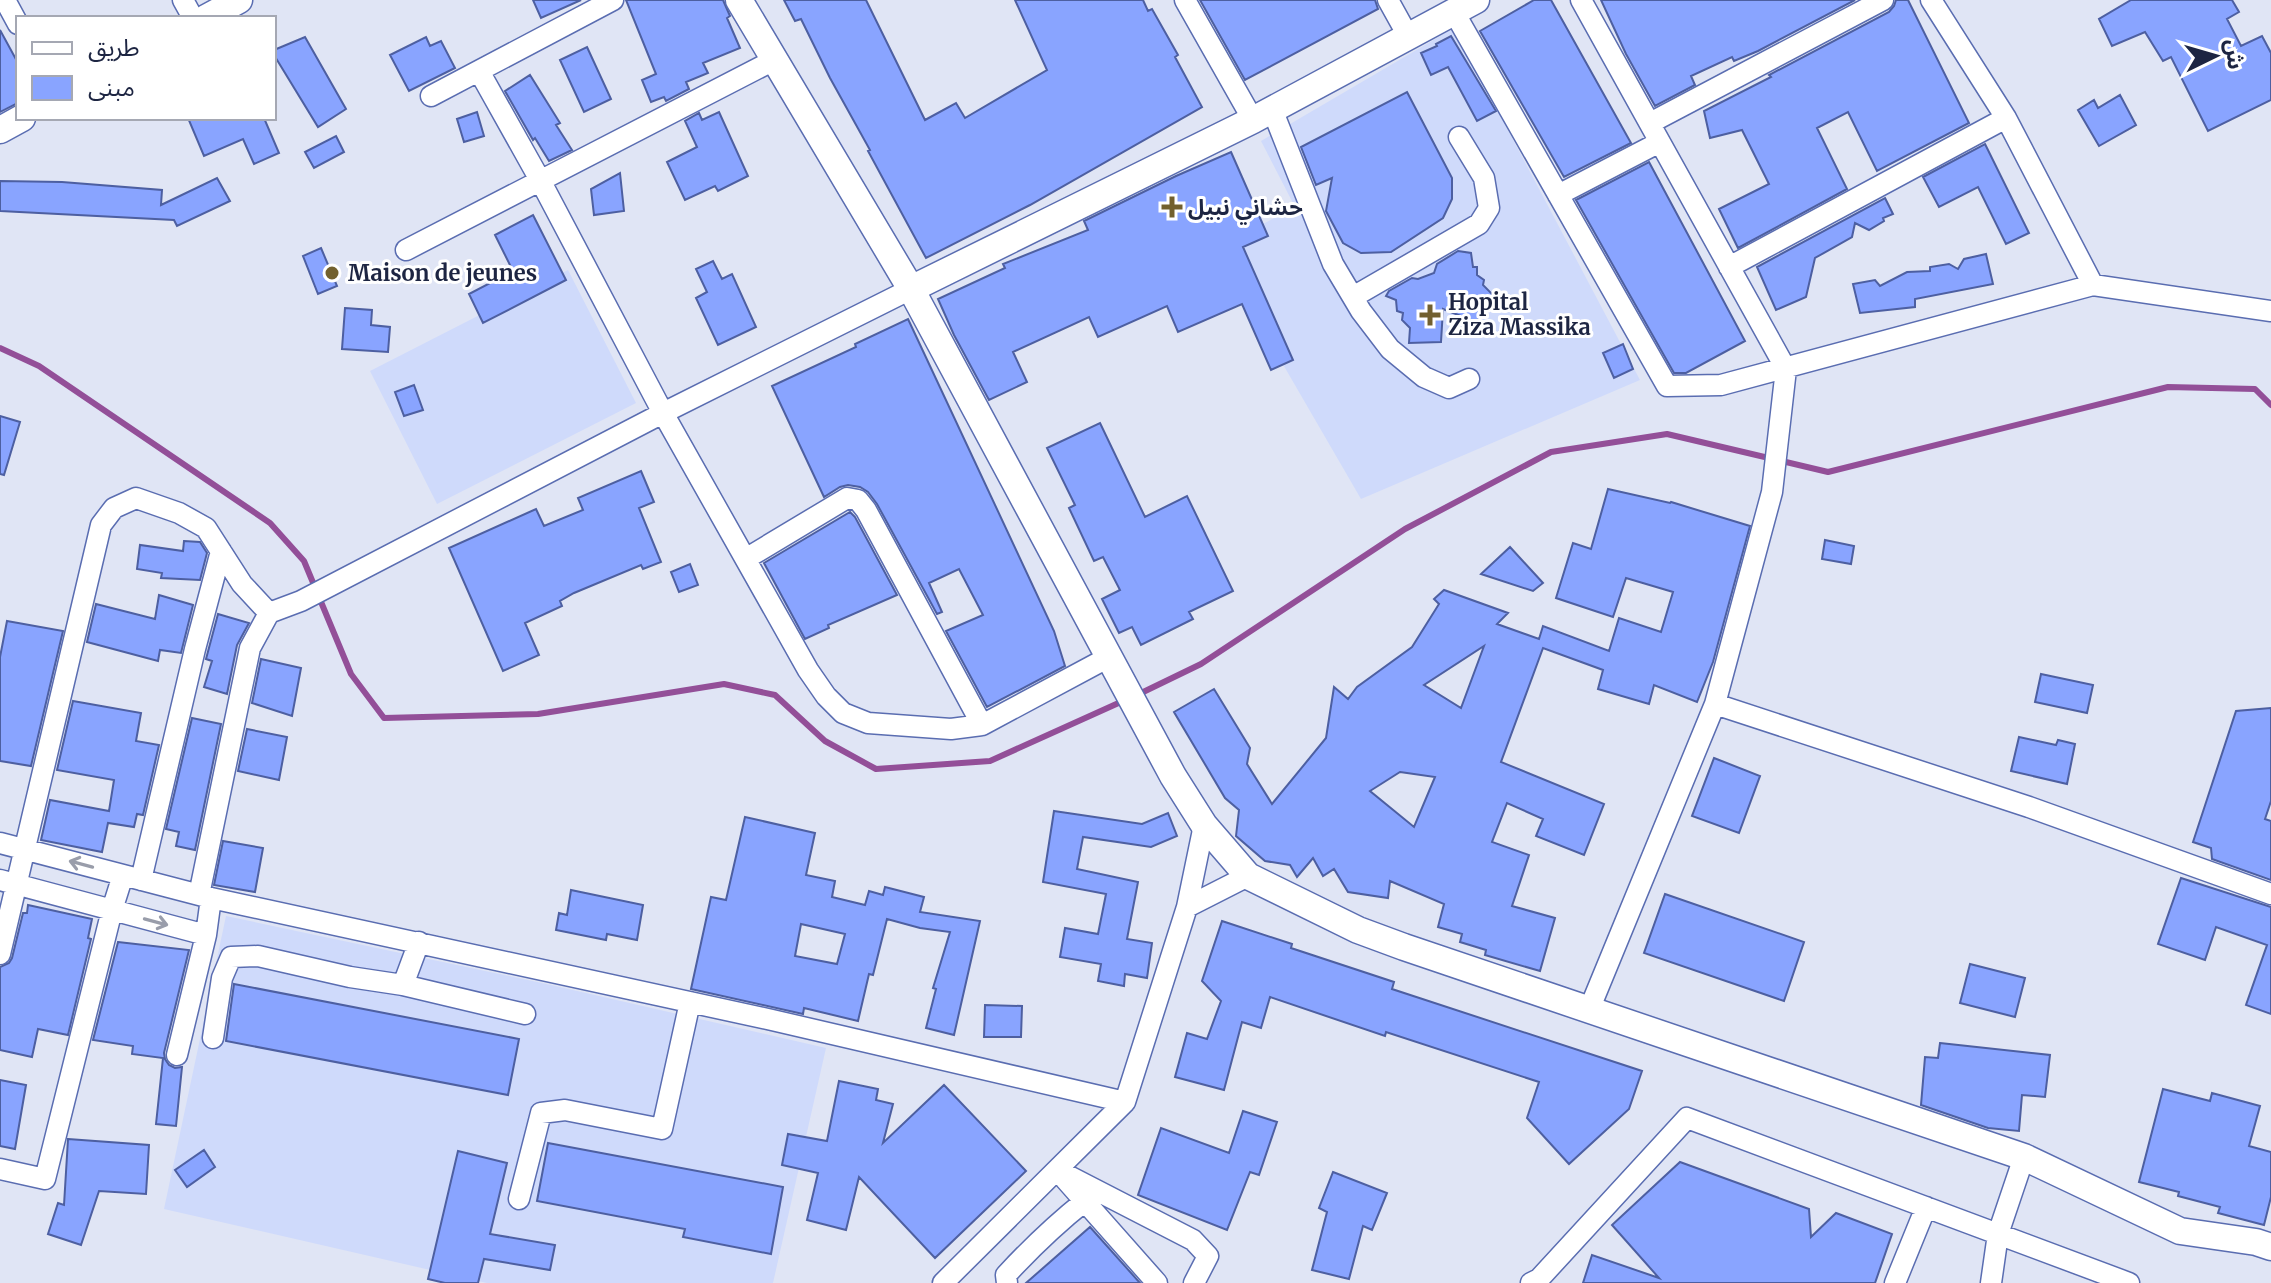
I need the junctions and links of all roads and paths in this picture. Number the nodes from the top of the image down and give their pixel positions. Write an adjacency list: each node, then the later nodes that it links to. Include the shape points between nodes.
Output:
1 (5, 0): 12 (street)
2 (239, 0): 11 (main road)
3 (613, 0): 15 (street)
4 (739, 0): 14 (main road)
5 (1185, 0): 17 (street)
6 (1388, 0): 13 (street)
7 (1581, 0): 20 (street)
8 (1883, 0): 20 (street)
9 (1931, 0): 18 (street)
10 (1465, 6): 13 (main road); 25 (street)
11 (210, 16)
12 (16, 20)
13 (1408, 36): 17 (main road)
14 (774, 60): 24 (street); 29 (main road)
15 (479, 71): 16 (street); 24 (street)
16 (431, 96)
17 (1262, 114): 29 (main road); 30 (street)
18 (2006, 118): 27 (street); 28 (street)
19 (18, 120): 21 (main road)
20 (1650, 123): 23 (street)
21 (0, 130)
22 (1459, 137): 30 (street, via 1484,178 1489,208 1479,224)
23 (1660, 142): 25 (street); 27 (street)
24 (540, 180): 26 (street); 34 (street)
25 (1558, 195): 32 (street, via 1667,386 1721,385)
26 (406, 250)
27 (1729, 267): 32 (street)
28 (2093, 285): 31 (street); 32 (street)
29 (911, 289): 34 (street); 38 (main road)
30 (1353, 297): 33 (street, via 1390,349 1424,377 1449,388)
31 (2271, 311)
32 (1786, 369): 39 (street, via 1772,492)
33 (1469, 379)
34 (663, 413): 36 (street); 37 (street, via 347,578)
35 (221, 551): 37 (street); 43 (street, via 206,528 136,498 114,508 101,525); 45 (street)
36 (747, 558): 40 (street, via 808,670 843,713 868,723 951,729); 40 (street, via 847,498 858,500)
37 (269, 613): 48 (street, via 250,648)
38 (1109, 657): 40 (street); 41 (main road)
39 (1715, 704): 47 (street, via 2029,807); 56 (street)
40 (982, 725)
41 (1204, 825): 44 (main road); 49 (street)
42 (0, 843): 43 (street)
43 (25, 850): 45 (street, one-way to 43); 46 (street)
44 (1248, 876): 49 (street); 56 (main road, via 1358,930)
45 (132, 878): 48 (street); 50 (street)
46 (8, 882): 50 (street); 53 (street)
47 (2271, 894)
48 (205, 896): 51 (street); 52 (street)
49 (1187, 907): 60 (street)
50 (112, 910): 51 (street, one-way to 51); 62 (street, via 45,1179)
51 (206, 935): 59 (street)
52 (419, 942): 54 (street); 55 (street)
53 (0, 954)
54 (403, 985): 57 (street); 58 (street, via 258,956 231,957 222,978)
55 (690, 1002): 60 (street); 64 (street, via 662,1129 565,1110 541,1113)
56 (1589, 1010): 61 (main road)
57 (525, 1014)
58 (213, 1038)
59 (177, 1055)
60 (1125, 1102): 63 (street)
61 (2024, 1157): 67 (street); 68 (main road, via 2180,1231)
62 (0, 1169)
63 (1057, 1170): 65 (street); 70 (street); 73 (street, via 1193,1240 1208,1256)
64 (519, 1199)
65 (1085, 1201): 71 (street, via 1022,1258 1006,1275); 72 (street)
66 (1926, 1207): 67 (street); 69 (street, via 1687,1118); 74 (street)
67 (1998, 1234): 75 (street); 76 (street)
68 (2271, 1247)
69 (1540, 1282)
70 (943, 1283)
71 (1007, 1283)
72 (1157, 1283)
73 (1194, 1283)
74 (1895, 1283)
75 (1991, 1283)
76 (2129, 1283)

